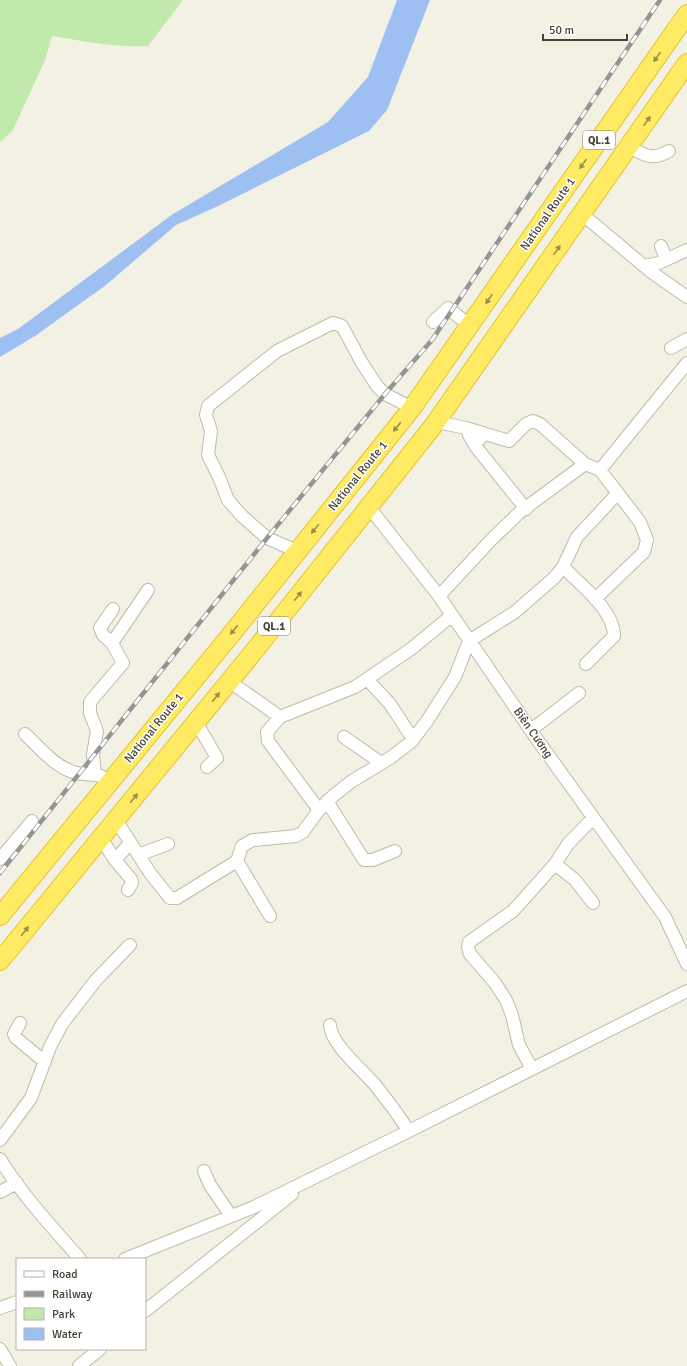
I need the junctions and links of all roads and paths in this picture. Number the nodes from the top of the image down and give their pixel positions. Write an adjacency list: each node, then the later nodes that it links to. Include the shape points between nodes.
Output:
1 (687, 14): 10 (highway, National Route 1 / QL.1, one-way to 10)
2 (687, 63): 3 (highway, QL.1, one-way to 2)
3 (629, 146): 4 (street, via 651,157); 5 (highway, QL.1)
4 (669, 151)
5 (582, 214): 9 (street); 11 (highway, QL.1, one-way to 5)
6 (661, 246): 8 (street)
7 (687, 250): 8 (street)
8 (666, 259): 9 (street)
9 (644, 266): 12 (street)
10 (511, 267): 11 (highway); 14 (highway, National Route 1 / QL.1, one-way to 14)
11 (535, 282): 19 (highway, QL.1)
12 (687, 297)
13 (433, 322): 14 (street, via 448,308)
14 (470, 326): 18 (highway, National Route 1 / QL.1)
15 (687, 339): 16 (street)
16 (671, 348)
17 (687, 363): 22 (street)
18 (412, 408): 26 (highway, National Route 1 / QL.1, one-way to 26); 26 (street, via 384,394 362,364 342,326 333,324 278,351 208,406 206,415 211,431 208,455 228,500 267,538)
19 (437, 422): 21 (street, via 509,441 526,424 533,421 540,424); 24 (highway, QL.1)
20 (502, 446): 25 (street, via 469,435 476,448)
21 (585, 464): 22 (street); 25 (street)
22 (600, 470): 23 (street)
23 (617, 494): 27 (street, via 577,537); 30 (street, via 640,522 647,540 646,547 639,558)
24 (369, 507): 29 (street, Biên Cương); 37 (highway, QL.1, one-way to 24)
25 (526, 509): 29 (street, via 490,540)
26 (297, 551): 47 (highway, National Route 1 / QL.1, one-way to 47)
27 (562, 567): 30 (street); 33 (street, via 554,578 527,602)
28 (148, 590): 34 (street)
29 (439, 596): 32 (street, Biên Cương)
30 (595, 599): 35 (street, via 611,622 614,636)
31 (113, 609): 34 (street, via 100,628)
32 (451, 616): 33 (street, Biên Cương); 36 (street, via 411,649)
33 (469, 641): 41 (street, Biên Cương); 44 (street, via 455,677 427,722)
34 (112, 643): 47 (street, via 122,662 90,702 90,714 97,731 94,755)
35 (586, 664)
36 (367, 679): 39 (street, via 336,695); 44 (street, via 386,698)
37 (229, 681): 39 (street); 40 (highway, QL.1, one-way to 37)
38 (579, 693): 41 (street)
39 (280, 717): 48 (street, via 267,732 268,741)
40 (196, 722): 46 (street, via 217,758); 50 (highway, QL.1, one-way to 40)
41 (531, 730): 49 (street, Biên Cương)
42 (25, 734): 47 (street, via 64,769)
43 (344, 737): 45 (street)
44 (413, 739): 45 (street, via 401,751)
45 (381, 763): 48 (street, via 352,781)
46 (207, 767)
47 (103, 778): 63 (highway, National Route 1 / QL.1)
48 (323, 806): 55 (street, via 364,860 373,860); 59 (street, via 307,828 299,834 252,840 239,850)
49 (593, 818): 60 (street, via 568,844); 67 (street, Biên Cương, via 665,917)
50 (116, 820): 52 (highway, QL.1); 53 (street)
51 (32, 821): 57 (street)
52 (101, 838): 58 (street); 66 (highway, QL.1, one-way to 52)
53 (130, 843): 56 (street); 58 (street)
54 (168, 844): 56 (street)
55 (395, 851)
56 (138, 855): 59 (street, via 162,890 173,899)
57 (1, 856)
58 (115, 860): 61 (street, via 131,879 132,883)
59 (237, 861): 64 (street)
60 (555, 864): 62 (street, via 575,880); 72 (street, via 513,911 475,937 469,942 468,947 470,954 506,1000 519,1045)
61 (128, 890)
62 (593, 903)
63 (0, 916)
64 (270, 916)
65 (130, 945): 71 (street, via 96,980 62,1024)
66 (0, 961)
67 (687, 964)
68 (687, 991): 72 (street)
69 (20, 1023): 71 (street, via 14,1034 16,1038)
70 (330, 1025): 73 (street, via 331,1032 347,1055 375,1085)
71 (45, 1062): 74 (street, via 31,1098)
72 (532, 1069): 73 (street)
73 (409, 1131): 77 (street)
74 (0, 1140)
75 (0, 1159): 78 (street)
76 (204, 1171): 80 (street, via 210,1185)
77 (310, 1180): 80 (street); 85 (street)
78 (17, 1183): 79 (street); 81 (street)
79 (0, 1192)
80 (231, 1216): 82 (street)
81 (79, 1258)
82 (127, 1258)
83 (16, 1302): 84 (street)
84 (0, 1308)
85 (146, 1310)
86 (0, 1349): 88 (street)
87 (99, 1350): 89 (street)
88 (10, 1366)
89 (79, 1366)

